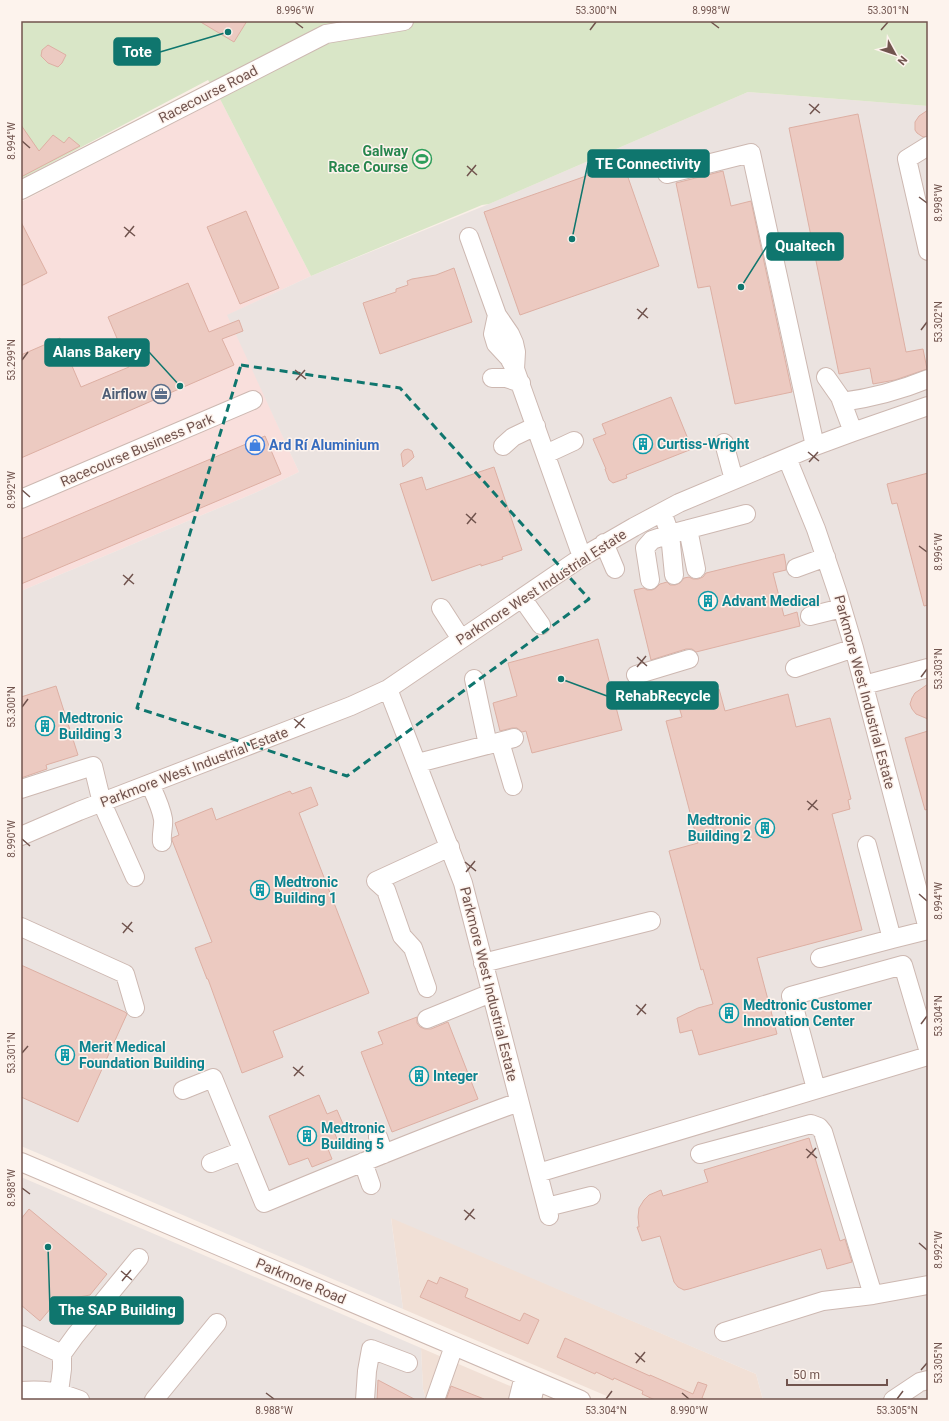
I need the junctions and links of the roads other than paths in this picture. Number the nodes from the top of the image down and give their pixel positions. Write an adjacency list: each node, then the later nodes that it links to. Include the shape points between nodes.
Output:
1 (322, 21): 3 (street)
2 (404, 21): 3 (street, Racecourse Road, via 326,34)
3 (301, 46): 6 (street, Racecourse Road)
4 (928, 146): 8 (street, via 907,159)
5 (667, 174): 21 (street, via 751,153)
6 (21, 190)
7 (469, 237): 9 (street, via 496,315 514,343)
8 (928, 251)
9 (518, 376): 11 (street); 16 (street)
10 (826, 377): 14 (street)
11 (492, 378)
12 (928, 379): 14 (street, via 862,399)
13 (253, 400): 25 (street, Racecourse Business Park)
14 (842, 402): 17 (street)
15 (928, 406): 17 (street, Parkmore West Industrial Estate)
16 (536, 426): 20 (street, via 513,437); 22 (street)
17 (852, 432): 21 (street, Parkmore West Industrial Estate)
18 (574, 441): 22 (street)
19 (724, 443): 24 (street)
20 (503, 446)
21 (815, 446): 23 (street, Parkmore West Industrial Estate)
22 (546, 454): 31 (street)
23 (788, 458): 24 (street, Parkmore West Industrial Estate); 32 (street, Parkmore West Industrial Estate)
24 (734, 480): 26 (street, Parkmore West Industrial Estate)
25 (21, 499)
26 (662, 512): 29 (street); 30 (street, Parkmore West Industrial Estate)
27 (746, 514): 28 (street)
28 (688, 529): 29 (street); 35 (street)
29 (670, 534): 36 (street); 37 (street, via 652,540 645,548)
30 (604, 543): 31 (street, Parkmore West Industrial Estate); 34 (street)
31 (582, 557): 38 (street, Parkmore West Industrial Estate)
32 (826, 557): 33 (street); 40 (street, Parkmore West Industrial Estate)
33 (796, 568)
34 (615, 569)
35 (696, 569)
36 (674, 575)
37 (650, 580)
38 (522, 598): 42 (street); 43 (street, Parkmore West Industrial Estate)
39 (441, 608): 43 (street)
40 (842, 608): 41 (street); 44 (street, Parkmore West Industrial Estate)
41 (810, 616)
42 (541, 625)
43 (461, 640): 51 (street, Parkmore West Industrial Estate)
44 (854, 648): 46 (street); 50 (street, Parkmore West Industrial Estate)
45 (689, 659): 48 (street)
46 (795, 668)
47 (928, 668): 50 (street)
48 (636, 675)
49 (474, 679): 52 (street)
50 (864, 685): 63 (street, Parkmore West Industrial Estate)
51 (388, 689): 53 (street, Parkmore West Industrial Estate); 54 (street, Parkmore West Industrial Estate, via 351,706)
52 (501, 742): 53 (street); 55 (street)
53 (418, 762): 61 (street, Parkmore West Industrial Estate)
54 (150, 784): 57 (street, Parkmore West Industrial Estate); 59 (street, via 163,818)
55 (513, 786)
56 (21, 789): 57 (street, via 93,766)
57 (102, 803): 58 (street, Parkmore West Industrial Estate); 62 (street)
58 (21, 836)
59 (162, 842)
60 (867, 845): 67 (street)
61 (450, 847): 69 (street, Parkmore West Industrial Estate, via 463,883); 70 (street, via 376,881 386,890 402,936 413,948)
62 (135, 877)
63 (924, 894): 66 (street, Parkmore West Industrial Estate)
64 (651, 921): 69 (street)
65 (21, 927): 72 (street, via 125,974)
66 (928, 930): 67 (street)
67 (892, 939): 68 (street)
68 (820, 958)
69 (483, 963): 71 (street, Parkmore West Industrial Estate)
70 (427, 988)
71 (491, 993): 73 (street); 78 (street, Parkmore West Industrial Estate)
72 (134, 1008)
73 (427, 1019)
74 (928, 1050): 76 (street, via 903,965 791,996)
75 (928, 1056): 76 (street)
76 (816, 1089): 86 (street)
77 (183, 1090): 80 (street, via 213,1078)
78 (519, 1102): 81 (street); 86 (street, Parkmore West Industrial Estate)
79 (378, 1137): 81 (street)
80 (242, 1151): 84 (street, via 264,1204); 85 (street)
81 (384, 1154): 84 (street)
82 (700, 1154): 91 (street, via 811,1124 819,1127 823,1132)
83 (21, 1162): 95 (street, Parkmore Road)
84 (363, 1162): 87 (street)
85 (211, 1163)
86 (538, 1173): 88 (street, Parkmore West Industrial Estate, via 548,1211)
87 (372, 1184)
88 (590, 1196)
89 (139, 1258): 96 (street)
90 (928, 1284): 91 (street)
91 (873, 1295): 93 (street, via 823,1301)
92 (217, 1323): 103 (street)
93 (724, 1332)
94 (21, 1335): 96 (street)
95 (454, 1346): 98 (street, Parkmore Road); 105 (street)
96 (62, 1354): 101 (street)
97 (408, 1363): 104 (street, via 371,1349)
98 (530, 1378): 106 (street); 107 (street); 108 (street, Parkmore Road)
99 (928, 1380): 109 (street, via 920,1382)
100 (21, 1391): 101 (street, via 38,1389)
101 (59, 1392): 102 (street)
102 (80, 1400)
103 (154, 1400)
104 (365, 1400)
105 (435, 1400)
106 (518, 1400)
107 (532, 1400)
108 (581, 1400)
109 (893, 1400)

